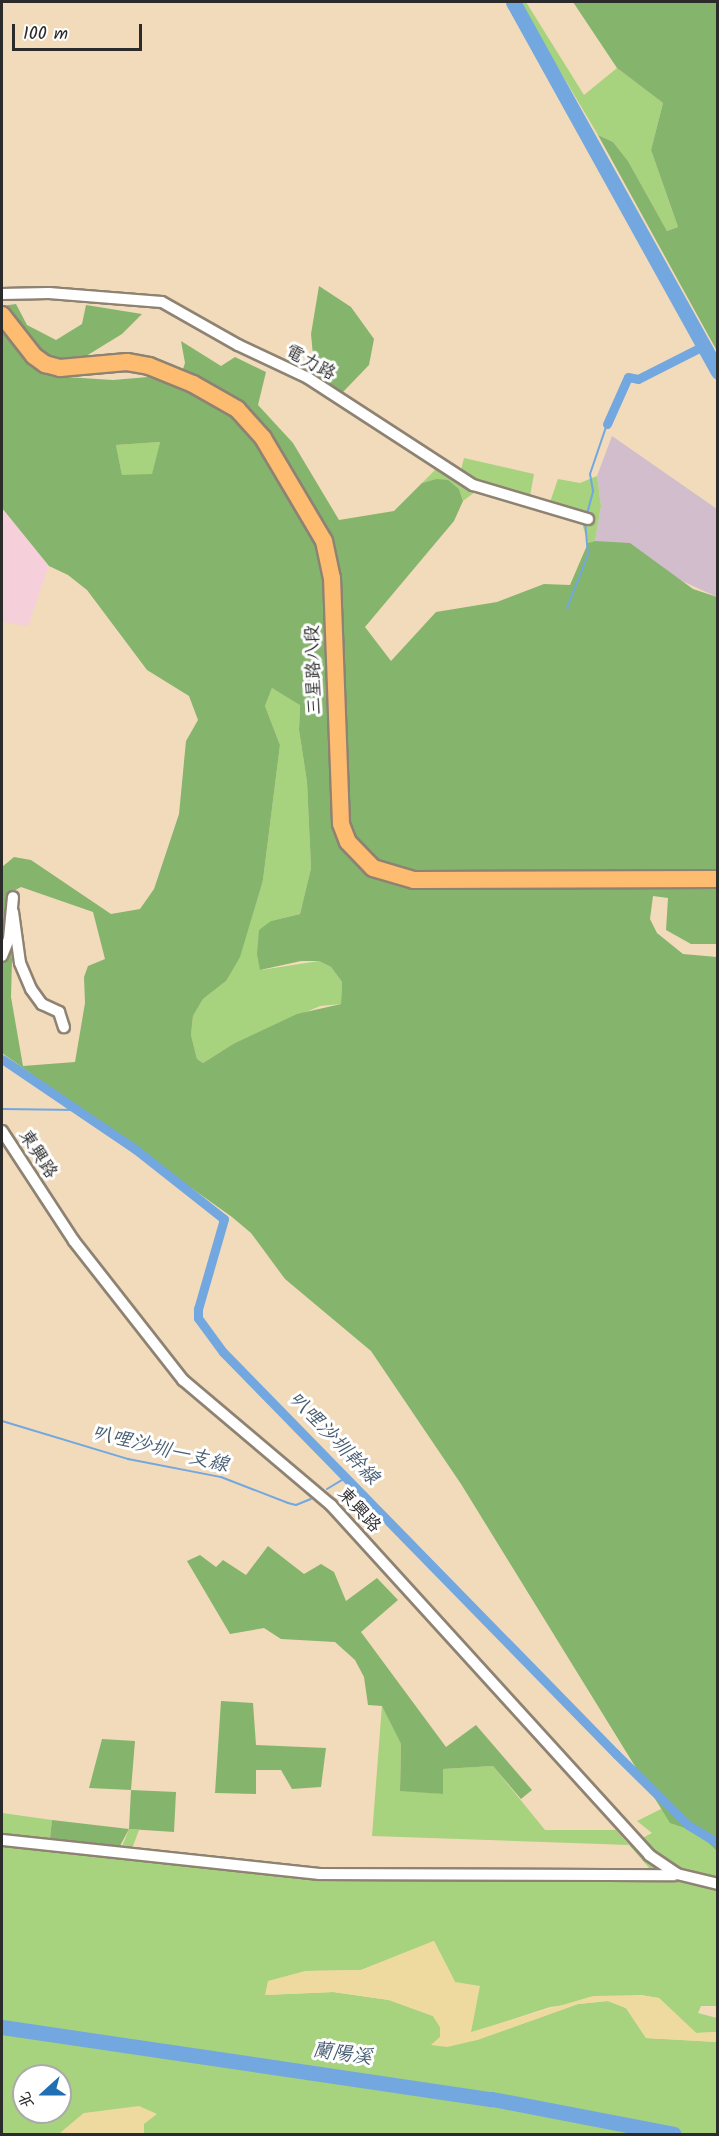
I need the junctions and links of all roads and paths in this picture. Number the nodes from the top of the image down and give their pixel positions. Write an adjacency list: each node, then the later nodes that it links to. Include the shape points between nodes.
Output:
1 (2, 294): 3 (street, 電力路, via 49,293 162,302 238,345 308,378 472,484)
2 (2, 315): 4 (main road, 三星路八段, via 45,364 60,368 127,362 149,366 193,384 237,409 263,438 324,541 332,578 341,824 348,842 373,868 414,880)
3 (588, 519)
4 (717, 879)
5 (13, 897): 6 (street)
6 (13, 912): 7 (street); 8 (street, via 20,963 31,989 42,1004 59,1012 64,1019)
7 (2, 956)
8 (63, 1027)
9 (2, 1131): 11 (street, 東興路, via 74,1241 183,1380 219,1414 314,1488 649,1855)
10 (2, 1840): 11 (street, via 319,1874)
11 (680, 1875): 12 (street, 東興路)
12 (717, 1884)

